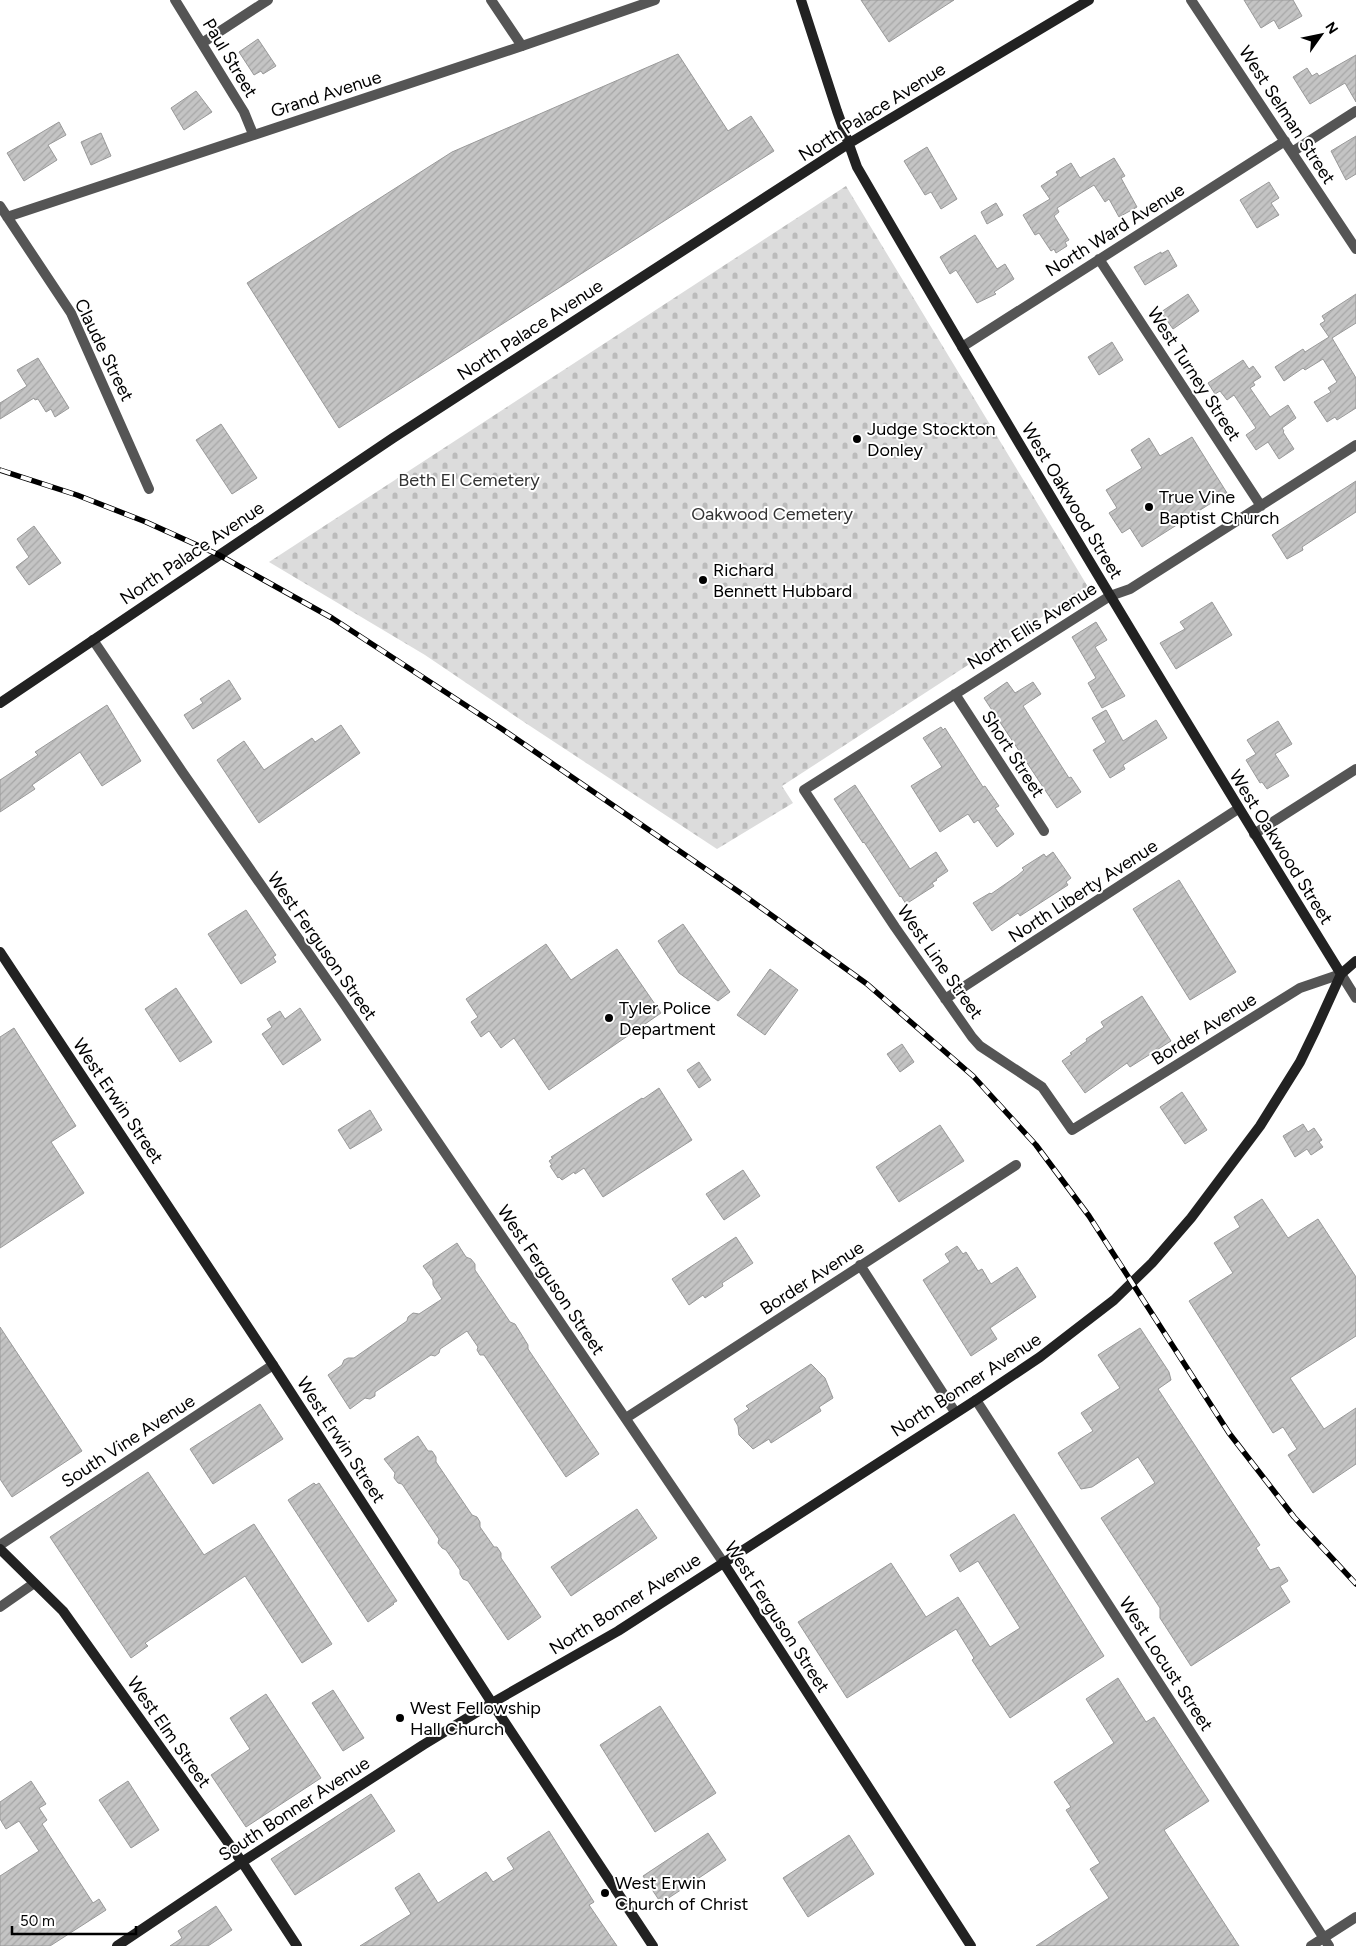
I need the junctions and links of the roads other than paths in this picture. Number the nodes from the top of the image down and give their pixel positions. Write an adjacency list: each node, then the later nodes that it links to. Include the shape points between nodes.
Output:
1 (175, 0): 8 (street, Paul Street)
2 (268, 0): 8 (street)
3 (491, 0): 9 (street)
4 (655, 0): 9 (street, Grand Avenue)
5 (801, 0): 13 (main road, West Oakwood Street)
6 (1089, 0): 13 (main road, North Palace Avenue)
7 (1192, 0): 12 (street, West Selman Street)
8 (202, 43): 11 (street, Paul Street, via 244,112)
9 (522, 46): 11 (street, Grand Avenue)
10 (1356, 110): 14 (street)
11 (253, 134): 16 (street, Grand Avenue)
12 (1285, 141): 14 (street, West Selman Street); 18 (street, North Ward Avenue)
13 (848, 144): 19 (main road, West Oakwood Street, via 857,167); 24 (main road, North Palace Avenue, via 385,443)
14 (1292, 152): 17 (street, West Selman Street)
15 (0, 206): 16 (street, Claude Street)
16 (7, 217): 21 (street, Claude Street, via 71,313)
17 (1356, 249)
18 (1099, 259): 19 (street, North Ward Avenue); 22 (street, West Turney Street)
19 (962, 347): 23 (main road, West Oakwood Street)
20 (1356, 445): 22 (street, North Ellis Avenue)
21 (149, 489)
22 (1261, 506): 23 (street, North Ellis Avenue, via 1130,588)
23 (1110, 596): 25 (street, North Ellis Avenue); 29 (main road, West Oakwood Street)
24 (93, 640): 26 (main road, North Palace Avenue); 43 (street, West Ferguson Street)
25 (955, 694): 28 (street, North Ellis Avenue); 30 (street, Short Street)
26 (0, 703)
27 (1356, 769): 31 (street)
28 (804, 790): 36 (street, West Line Street)
29 (1238, 809): 31 (main road, West Oakwood Street); 36 (street, North Liberty Avenue)
30 (1044, 831)
31 (1254, 834): 34 (main road, West Oakwood Street)
32 (0, 952): 40 (main road, West Erwin Street)
33 (1356, 961): 34 (main road, Border Avenue)
34 (1340, 974): 35 (street, West Oakwood Street); 37 (street, Border Avenue, via 1300,988); 41 (main road, North Bonner Avenue, via 1300,1062 1260,1126 1191,1218 1114,1300 1040,1357)
35 (1356, 998)
36 (945, 999): 37 (street, West Line Street, via 980,1046 1042,1087)
37 (1072, 1130)
38 (1016, 1165): 39 (street, Border Avenue)
39 (860, 1265): 42 (street); 43 (street, Border Avenue)
40 (273, 1365): 44 (street, South Vine Avenue); 49 (main road, West Erwin Street)
41 (976, 1400): 42 (main road, North Bonner Avenue); 52 (street, West Locust Street)
42 (955, 1412): 46 (main road, North Bonner Avenue)
43 (626, 1418): 46 (street, West Ferguson Street)
44 (0, 1545)
45 (0, 1549): 47 (main road, West Elm Street)
46 (723, 1562): 49 (main road, North Bonner Avenue, via 618,1631); 56 (main road, West Ferguson Street)
47 (34, 1584): 48 (street); 50 (main road, West Elm Street, via 73,1625)
48 (0, 1607)
49 (492, 1703): 50 (main road, South Bonner Avenue); 55 (main road, West Erwin Street)
50 (242, 1862): 53 (main road, South Bonner Avenue); 54 (main road, West Elm Street)
51 (1356, 1917): 52 (street)
52 (1326, 1942): 57 (street)
53 (117, 1946)
54 (296, 1946)
55 (653, 1946)
56 (971, 1946)
57 (1310, 1946)

